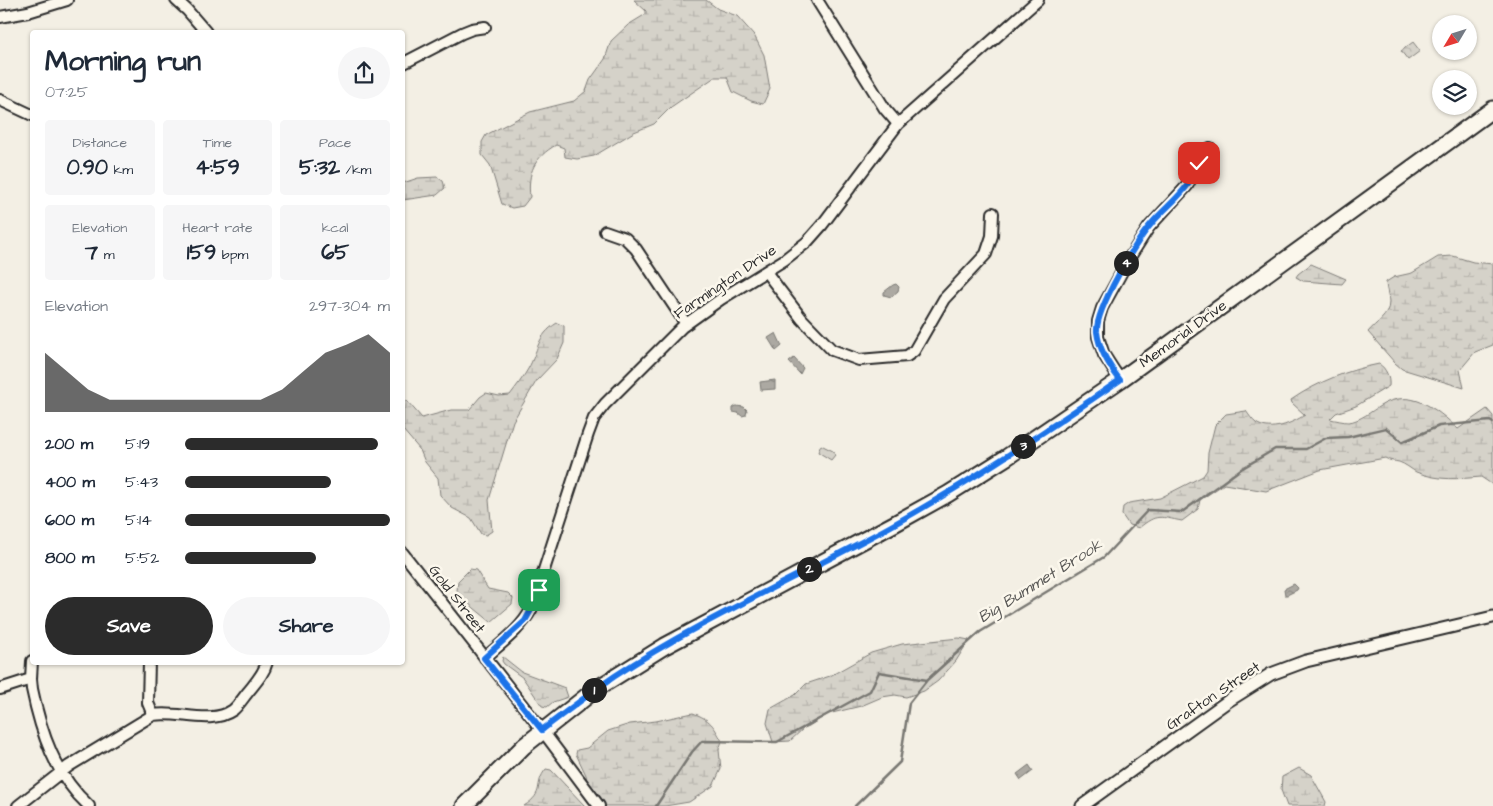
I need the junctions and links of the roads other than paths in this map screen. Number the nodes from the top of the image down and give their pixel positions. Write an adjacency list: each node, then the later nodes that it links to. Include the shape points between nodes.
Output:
1 (67, 0): 5 (street)
2 (176, 0): 7 (street)
3 (818, 0): 12 (street, via 885,109)
4 (1038, 0): 12 (street, Farmington Drive)
5 (0, 17)
6 (485, 28): 8 (street, via 462,33)
7 (204, 30)
8 (405, 62)
9 (0, 100): 11 (street)
10 (1491, 113): 18 (main road, Memorial Drive)
11 (30, 114)
12 (898, 124): 16 (street, Farmington Drive, via 814,234 796,252)
13 (1210, 148): 18 (street, via 1187,186 1149,227 1102,308 1098,337 1104,355)
14 (993, 213): 16 (street, via 992,236 986,254 944,299 914,351 906,356 859,360 833,351 802,319)
15 (605, 231): 17 (street, via 625,238 636,249)
16 (766, 272): 17 (street, Farmington Drive)
17 (686, 324): 21 (street, Farmington Drive, via 612,396 594,418 531,610 521,625)
18 (1120, 380): 28 (main road, Memorial Drive, via 948,494 636,663)
19 (405, 556): 21 (street, Gold Street)
20 (1493, 617): 34 (street, Grafton Street, via 1306,661 1271,674)
21 (484, 658): 28 (street, Gold Street)
22 (32, 665): 25 (street)
23 (149, 665): 27 (street, via 148,703)
24 (266, 665): 27 (street, via 240,703 227,713 213,717)
25 (31, 679): 26 (street); 29 (street, via 46,740)
26 (0, 689)
27 (153, 715): 29 (street)
28 (542, 730): 32 (main road, Memorial Drive); 33 (street, Gold Street)
29 (60, 772): 30 (street); 31 (street)
30 (18, 806)
31 (89, 806)
32 (464, 806)
33 (599, 806)
34 (1082, 806)

